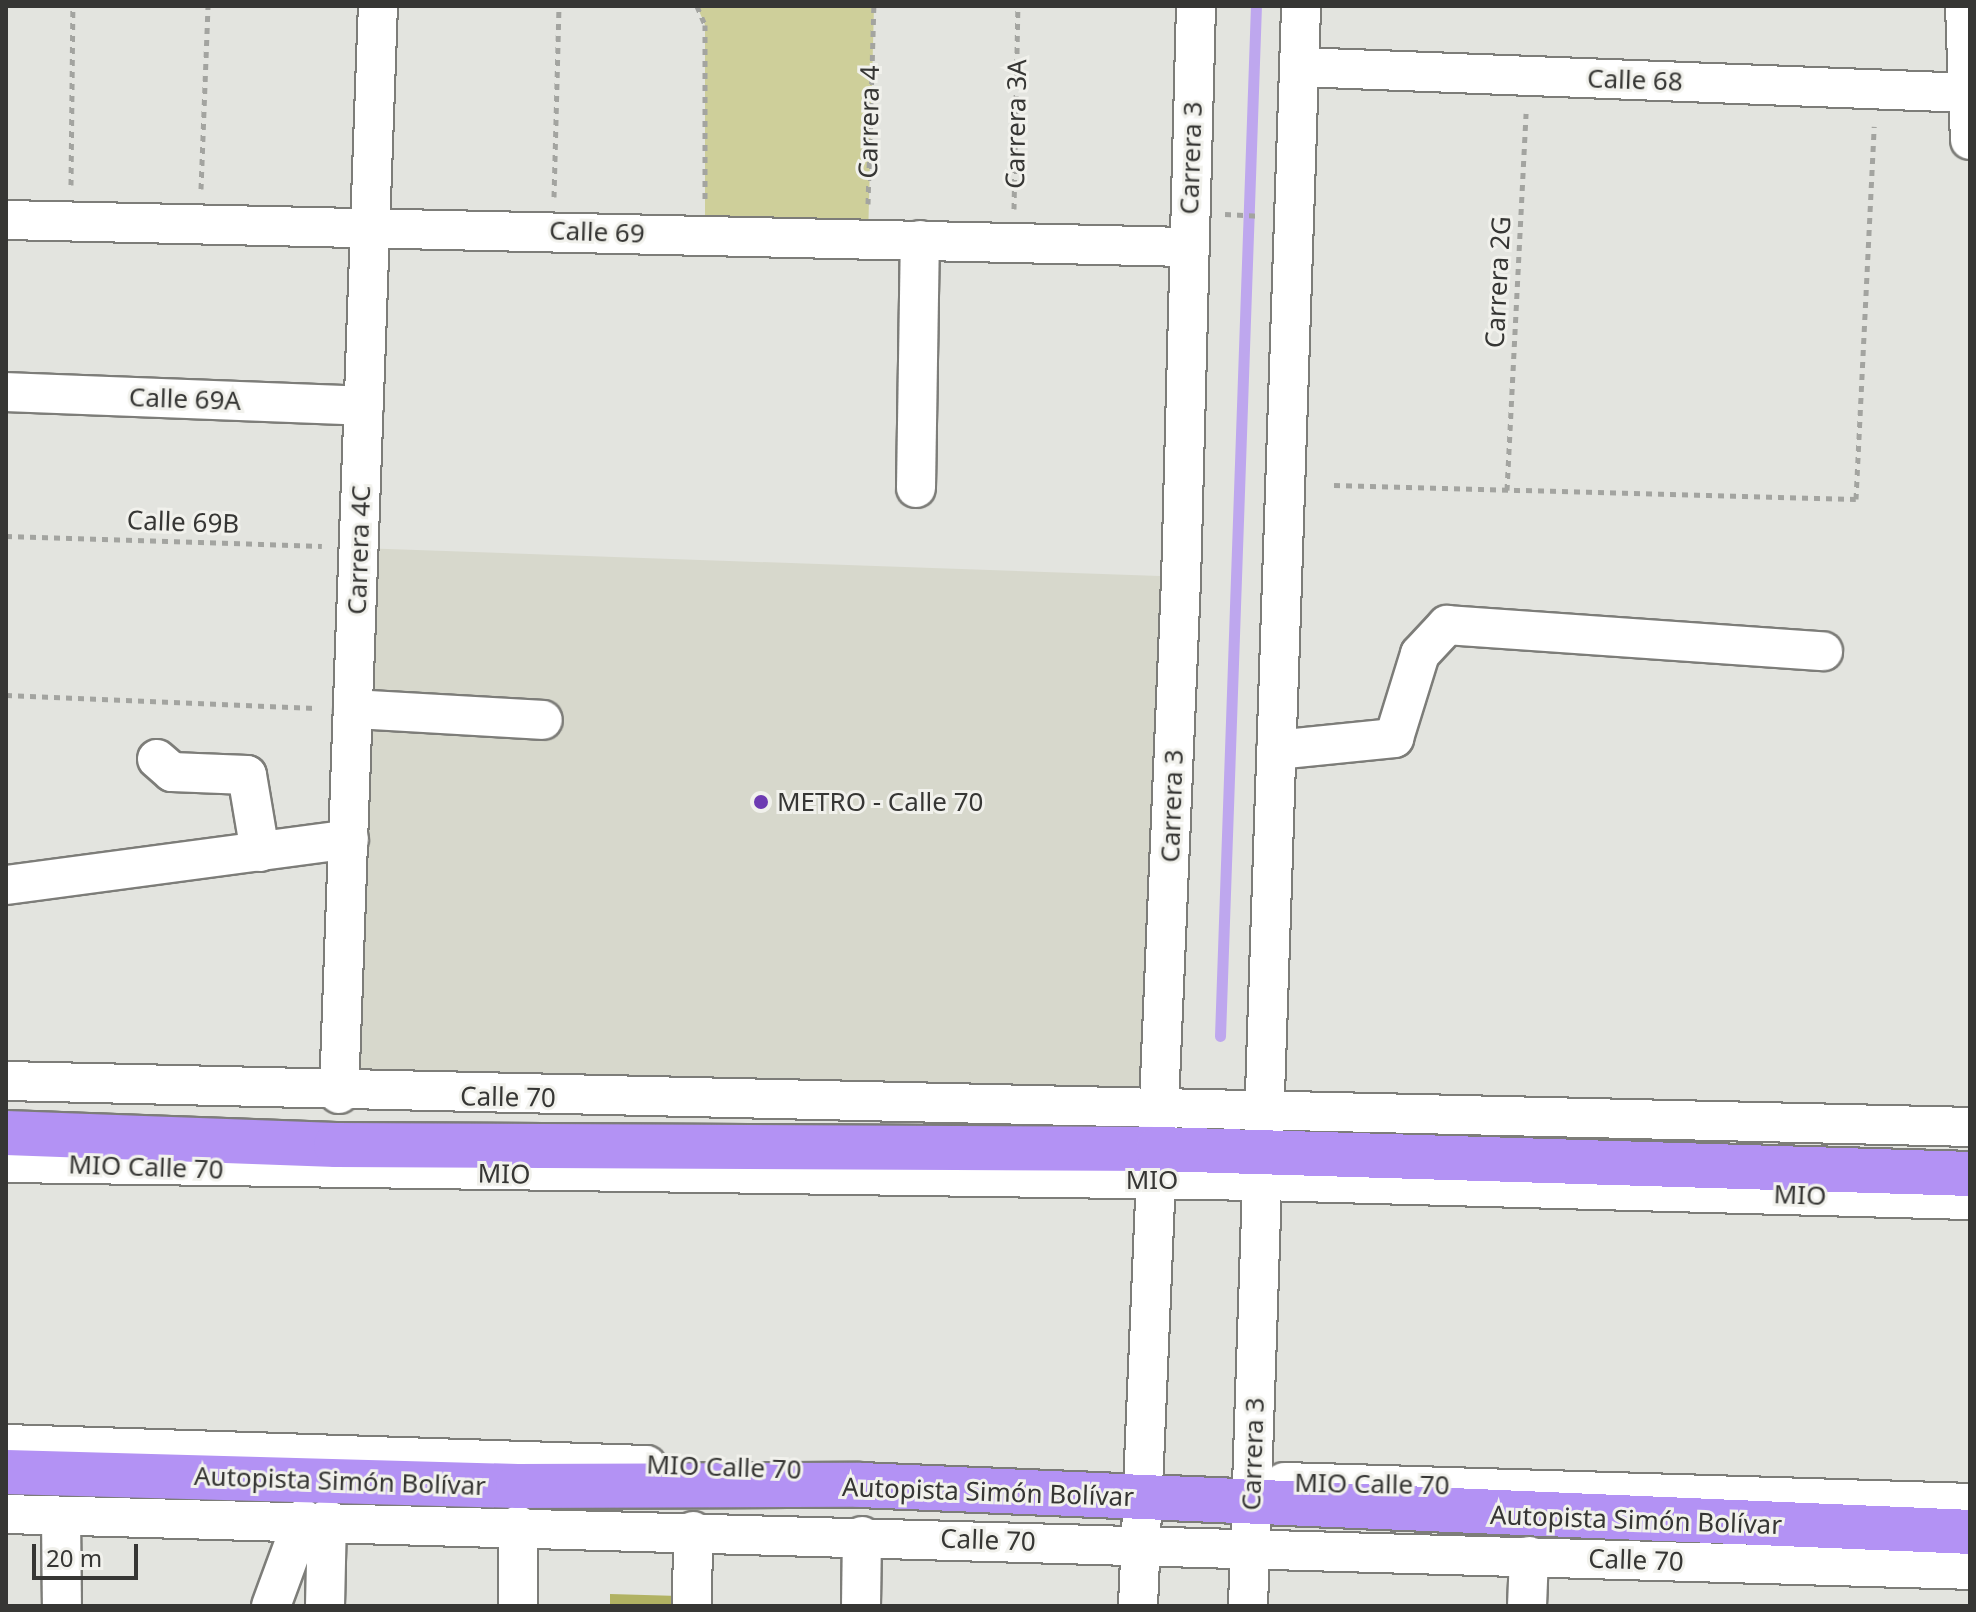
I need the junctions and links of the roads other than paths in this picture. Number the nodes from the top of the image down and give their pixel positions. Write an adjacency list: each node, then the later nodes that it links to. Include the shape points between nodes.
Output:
1 (378, 6): 9 (street, Carrera 4C)
2 (1196, 6): 11 (street, Carrera 3)
3 (1301, 6): 5 (street, Carrera 3)
4 (1965, 6): 6 (street)
5 (1299, 67): 6 (street, Calle 68); 18 (street, Carrera 3)
6 (1966, 93): 7 (street)
7 (1970, 140)
8 (6, 220): 9 (street, Calle 69)
9 (372, 227): 10 (street, Calle 69); 13 (street, Carrera 4C)
10 (920, 240): 11 (street, Calle 69); 14 (street)
11 (1188, 247): 25 (street, Carrera 3)
12 (6, 392): 13 (street, Calle 69A)
13 (364, 406): 16 (street, Carrera 4C)
14 (916, 488)
15 (1823, 651): 18 (street, via 1447,625 1420,654 1394,738)
16 (353, 709): 17 (street); 20 (street, Carrera 4C)
17 (543, 720)
18 (1276, 750): 28 (street, Carrera 3)
19 (157, 759): 21 (street, via 172,772 247,775)
20 (349, 839): 21 (street); 24 (street, Carrera 4C)
21 (260, 852): 22 (street)
22 (6, 885)
23 (6, 1081): 24 (street, Calle 70)
24 (339, 1094): 25 (street, Calle 70)
25 (1160, 1105): 28 (street, Calle 70); 30 (street, Carrera 3)
26 (1970, 1127): 28 (street, Calle 70)
27 (6, 1133): 30 (highway)
28 (1263, 1148): 30 (highway); 32 (highway); 33 (street, MIO); 37 (street, Carrera 3)
29 (6, 1163): 31 (street, MIO Calle 70)
30 (1157, 1164): 31 (street, MIO); 36 (street, Carrera 3)
31 (334, 1172)
32 (1970, 1174)
33 (1970, 1200)
34 (6, 1444): 36 (street, MIO Calle 70)
35 (6, 1472): 36 (highway, Autopista Simón Bolívar, via 518,1486)
36 (1143, 1488): 37 (highway, Autopista Simón Bolívar); 46 (street, Carrera 3)
37 (1252, 1492): 38 (street, MIO Calle 70); 44 (highway, Autopista Simón Bolívar); 47 (street, Carrera 3)
38 (1970, 1503)
39 (6, 1514): 40 (street, Calle 70)
40 (61, 1516): 41 (street, Calle 70); 50 (street)
41 (315, 1519): 42 (street, Calle 70); 51 (street); 52 (street)
42 (518, 1525): 43 (street, Calle 70); 53 (street)
43 (693, 1531): 45 (street, Calle 70); 54 (street)
44 (1970, 1532)
45 (862, 1536): 46 (street, Calle 70); 55 (street)
46 (1141, 1544): 47 (street, Calle 70); 56 (street, Carrera 3)
47 (1250, 1548): 48 (street, Calle 70); 57 (street, Carrera 3)
48 (1529, 1556): 49 (street, Calle 70); 58 (street)
49 (1970, 1570)
50 (62, 1606)
51 (271, 1606)
52 (325, 1606)
53 (518, 1606)
54 (692, 1606)
55 (861, 1606)
56 (1138, 1606)
57 (1248, 1606)
58 (1527, 1606)

